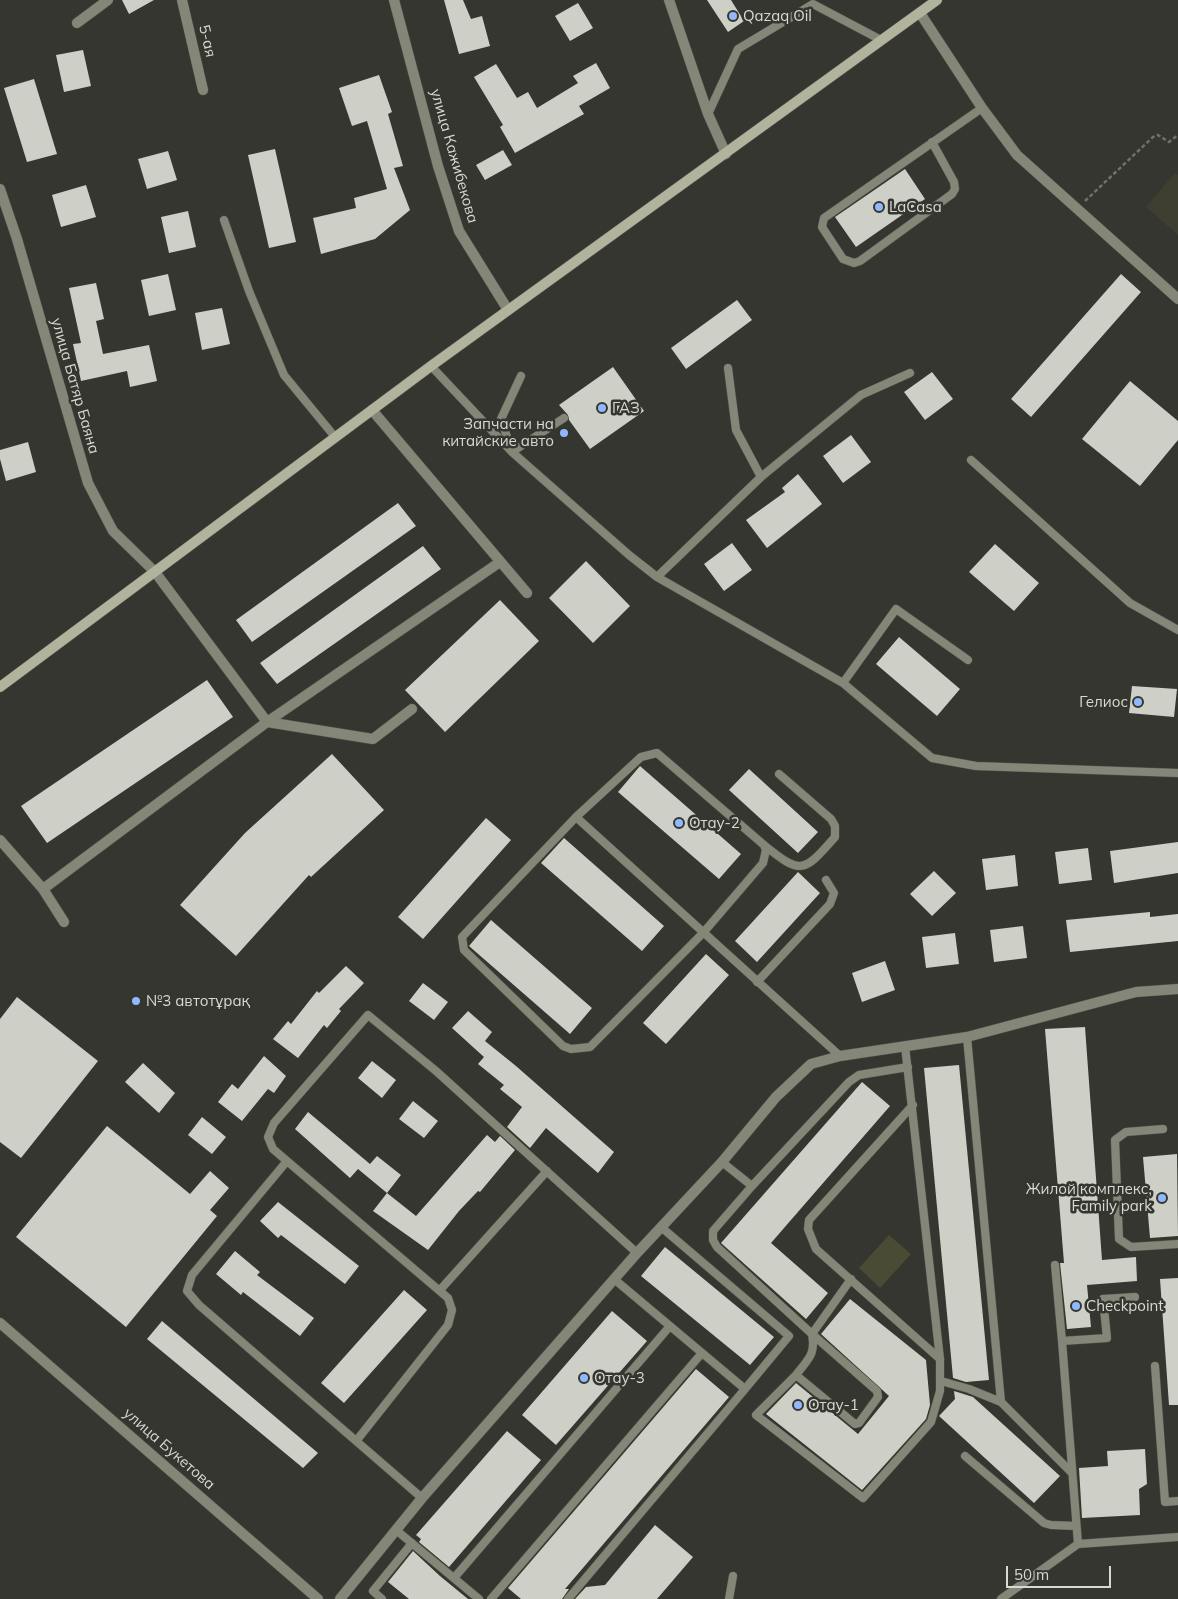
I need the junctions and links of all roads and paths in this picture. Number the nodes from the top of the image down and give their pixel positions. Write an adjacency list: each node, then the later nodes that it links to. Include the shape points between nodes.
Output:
1 (108, 0): 7 (street)
2 (182, 0): 9 (street, 5-ая)
3 (394, 0): 19 (street, улица Кажибекова, via 438,166 459,231)
4 (938, 0): 6 (main road)
5 (671, 1): 11 (street)
6 (920, 13): 8 (main road); 10 (street)
7 (77, 23)
8 (880, 40): 11 (lane, via 812,4 738,49); 14 (main road)
9 (203, 90)
10 (982, 108): 13 (lane); 16 (street, via 1017,155)
11 (708, 114): 14 (street)
12 (1178, 135): 16 (path, via 1168,142 1158,135 1153,137)
13 (932, 142): 13 (lane, via 824,218 822,227 843,259 854,263 860,261 952,194 954,182)
14 (726, 154): 19 (main road)
15 (0, 189): 31 (street, улица Батяр Баяна, via 88,483 113,531)
16 (1077, 209): 18 (street)
17 (224, 220): 26 (lane, via 284,375)
18 (1178, 299)
19 (508, 310): 20 (main road)
20 (431, 366): 24 (main road); 27 (lane)
21 (728, 368): 29 (lane, via 736,430)
22 (910, 373): 29 (lane, via 861,395)
23 (521, 376): 27 (lane, via 501,419)
24 (372, 410): 26 (main road); 30 (street)
25 (564, 418): 27 (lane)
26 (335, 437): 31 (main road)
27 (512, 452): 32 (lane)
28 (971, 460): 34 (lane, via 1130,602)
29 (761, 477): 32 (lane)
30 (500, 562): 33 (street); 39 (street)
31 (155, 572): 37 (main road); 39 (street, улица Батяр Баяна)
32 (657, 577): 36 (lane)
33 (527, 593)
34 (1178, 630)
35 (968, 660): 36 (lane, via 896,609)
36 (842, 683): 40 (lane, via 932,758 976,766)
37 (0, 687)
38 (412, 708): 39 (street, via 373,739)
39 (267, 722): 46 (street)
40 (1178, 773)
41 (779, 774): 44 (lane, via 831,819 835,837 812,864 800,866 787,864)
42 (576, 817): 44 (lane, via 641,757 657,753); 48 (lane); 48 (lane, via 462,937 464,950 563,1046 576,1049 590,1047)
43 (0, 840): 46 (street)
44 (764, 845): 48 (lane, via 763,863)
45 (826, 880): 49 (lane, via 834,893 830,904)
46 (42, 889): 47 (street)
47 (64, 922)
48 (703, 933): 49 (lane)
49 (757, 982): 53 (lane)
50 (1178, 989): 51 (street, via 1136,992)
51 (968, 1037): 52 (street); 79 (lane)
52 (905, 1046): 53 (street); 54 (lane)
53 (840, 1056): 58 (street, via 811,1064 776,1097)
54 (908, 1067): 55 (lane); 60 (lane, via 858,1075)
55 (913, 1105): 66 (lane, via 810,1220 808,1229 816,1249); 74 (lane)
56 (1163, 1129): 62 (lane, via 1126,1132 1115,1140 1119,1240 1131,1248)
57 (287, 1162): 59 (lane, via 273,1149 268,1137 274,1123 368,1014); 67 (lane); 80 (lane, via 192,1275 187,1291 199,1305)
58 (722, 1162): 60 (lane); 61 (street)
59 (547, 1171): 63 (lane); 67 (lane)
60 (752, 1186): 71 (lane, via 713,1231 713,1240 717,1248)
61 (661, 1227): 63 (street); 78 (lane, via 789,1336)
62 (1178, 1244)
63 (637, 1253): 65 (street)
64 (1055, 1265): 72 (lane)
65 (614, 1279): 70 (lane); 83 (street)
66 (851, 1279): 71 (lane); 74 (lane)
67 (440, 1290): 80 (lane, via 448,1298 452,1310 448,1325)
68 (1135, 1297): 72 (lane, via 1103,1299 1107,1338)
69 (0, 1323): 92 (street, улица Букетова)
70 (670, 1326): 73 (lane); 91 (lane)
71 (812, 1334): 76 (lane, via 815,1348); 76 (lane, via 877,1391 878,1397 855,1424)
72 (1062, 1341): 82 (lane)
73 (702, 1353): 78 (lane); 96 (lane)
74 (940, 1359): 77 (lane)
75 (1155, 1366): 84 (lane, via 1165,1502)
76 (796, 1375): 77 (lane, via 756,1415 863,1498 930,1422 937,1407)
77 (941, 1381): 79 (lane)
78 (745, 1389): 97 (lane)
79 (1000, 1402): 82 (lane)
80 (357, 1440): 83 (lane)
81 (964, 1456): 85 (lane, via 1044,1523)
82 (1071, 1472): 85 (lane)
83 (422, 1498): 86 (street)
84 (1178, 1501)
85 (1076, 1526): 89 (lane)
86 (396, 1530): 88 (lane); 93 (street)
87 (1178, 1537): 89 (lane)
88 (412, 1543): 91 (lane); 94 (lane, via 373,1591)
89 (1078, 1544): 99 (lane)
90 (733, 1576): 98 (lane)
91 (454, 1578): 95 (lane)
92 (318, 1599)
93 (340, 1599)
94 (382, 1599)
95 (479, 1599)
96 (491, 1599)
97 (568, 1599)
98 (729, 1599)
99 (1001, 1599)

